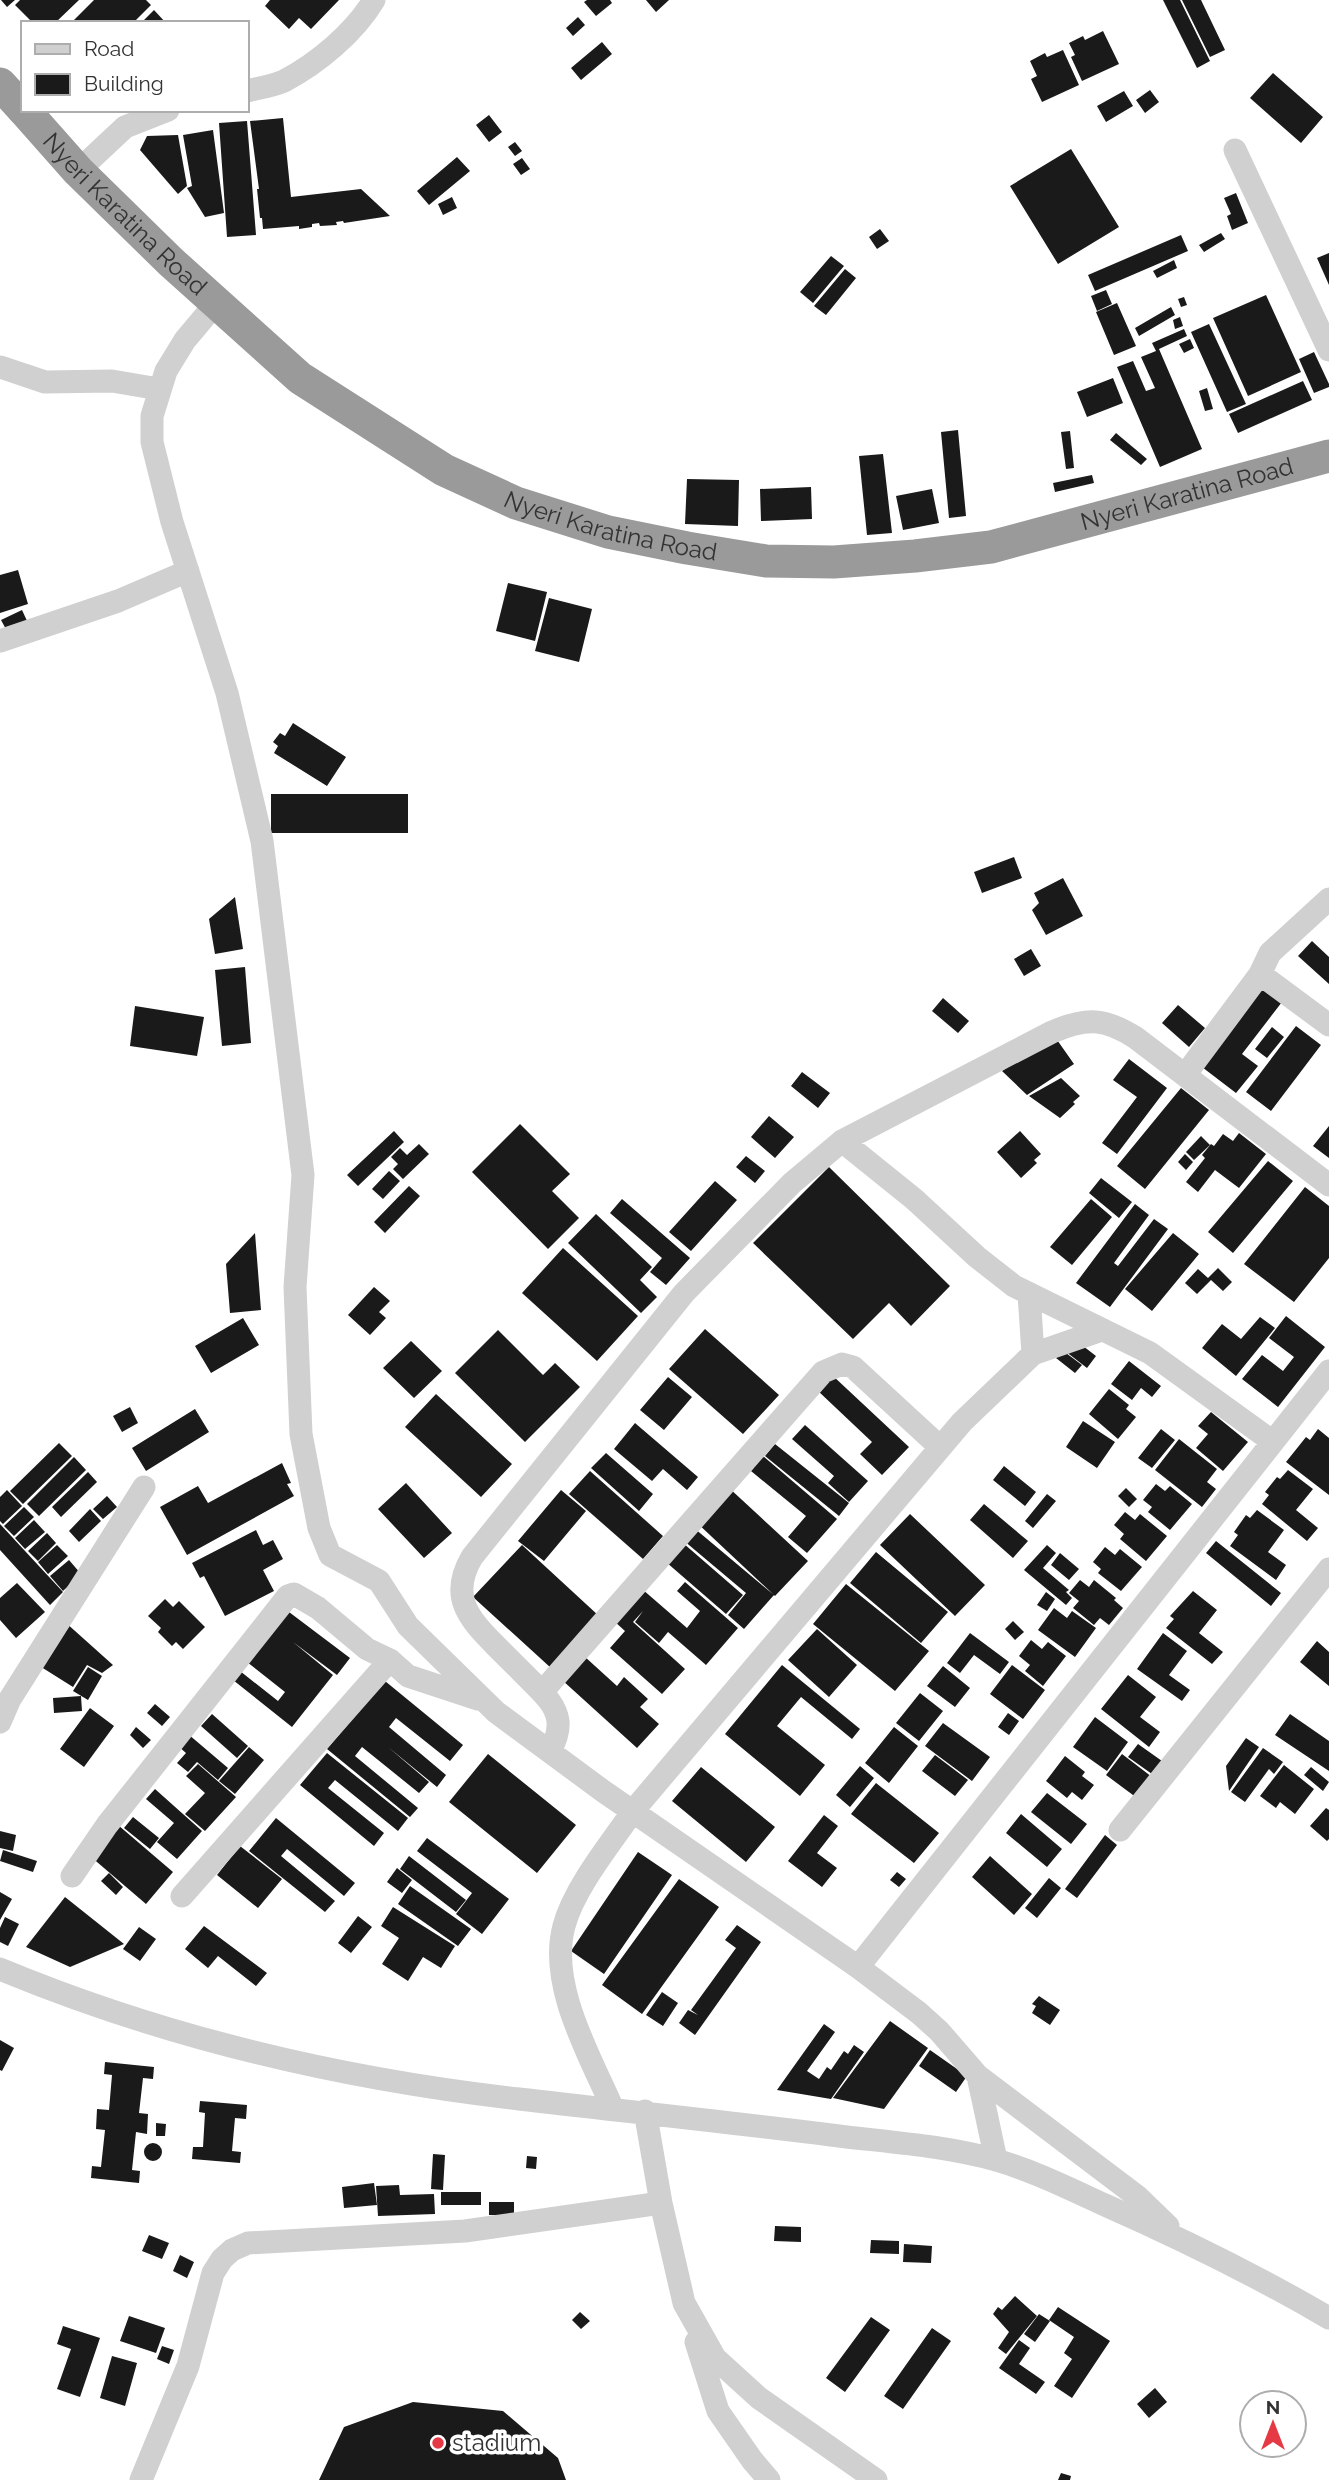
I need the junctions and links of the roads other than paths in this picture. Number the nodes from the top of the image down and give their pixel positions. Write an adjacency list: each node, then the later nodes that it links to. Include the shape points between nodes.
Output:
1 (374, 0): 3 (street, via 327,52 282,82)
2 (0, 84): 4 (highway, Nyeri Karatina Road)
3 (248, 91)
4 (21, 108)
5 (25, 112): 8 (highway, Nyeri Karatina Road)
6 (162, 112): 8 (street, via 125,127)
7 (1235, 150): 10 (street)
8 (78, 171): 9 (highway, Nyeri Karatina Road)
9 (217, 302): 12 (street, via 185,340); 13 (highway, Nyeri Karatina Road, via 300,378 444,470 516,503 608,532 766,561 834,562 992,547)
10 (1329, 351)
11 (0, 366): 12 (street, via 45,382 112,380)
12 (159, 389): 14 (street, via 152,442)
13 (1329, 456)
14 (188, 571): 15 (street, via 118,601); 32 (street, via 227,694 262,841 303,1175 295,1287 301,1434 319,1528 330,1555 379,1581 408,1626)
15 (0, 640)
16 (1329, 900): 17 (street, via 1279,943)
17 (1260, 974): 18 (street); 19 (street)
18 (1329, 1025)
19 (1185, 1075): 20 (street, via 1122,1029 1105,1022 1073,1023); 21 (street)
20 (842, 1141): 22 (street, via 976,1257); 31 (street, via 793,1183 684,1293 472,1557 464,1572 465,1610)
21 (1329, 1185)
22 (1030, 1294): 23 (street); 24 (street)
23 (1102, 1329): 24 (street); 26 (street, via 1150,1353)
24 (1033, 1354): 27 (street)
25 (1329, 1371): 26 (street)
26 (1273, 1442): 39 (street)
27 (940, 1447): 31 (street, via 853,1367 842,1364 823,1372); 35 (street)
28 (145, 1487): 33 (street, via 10,1699)
29 (1329, 1569): 36 (street)
30 (390, 1660): 32 (street, via 408,1676); 37 (street, via 367,1649 301,1597 288,1597 107,1825); 38 (street)
31 (542, 1692): 34 (street, via 558,1718)
32 (484, 1700): 34 (street)
33 (0, 1722)
34 (550, 1752): 35 (street)
35 (633, 1811): 39 (street); 42 (street, via 586,1880 564,1926 561,1946 568,2003)
36 (1120, 1830)
37 (72, 1877)
38 (182, 1896)
39 (858, 1968): 41 (street, via 929,2022)
40 (2, 1973): 42 (street, via 96,2007 248,2050 400,2081)
41 (978, 2076): 44 (street); 46 (street, via 1138,2197)
42 (612, 2109): 43 (street)
43 (645, 2111): 44 (street, via 940,2148); 45 (street)
44 (996, 2160): 46 (street)
45 (661, 2203): 47 (street); 49 (street, via 465,2231 248,2243 232,2250 213,2273 188,2366)
46 (1180, 2238): 48 (street)
47 (684, 2303): 50 (street, via 718,2411); 51 (street, via 715,2358 759,2398)
48 (1327, 2315)
49 (141, 2480)
50 (769, 2480)
51 (876, 2480)

